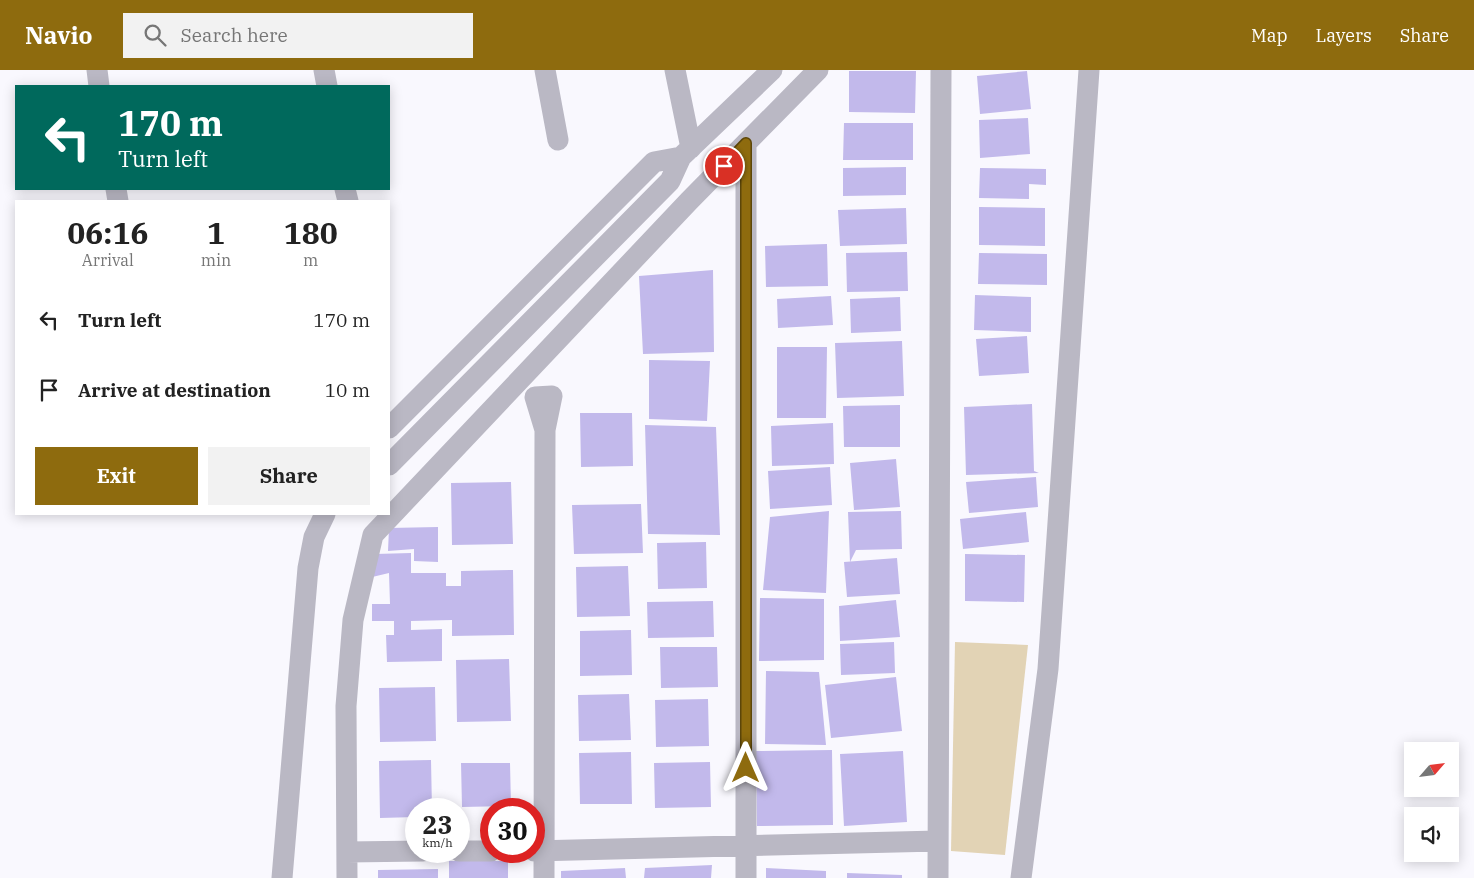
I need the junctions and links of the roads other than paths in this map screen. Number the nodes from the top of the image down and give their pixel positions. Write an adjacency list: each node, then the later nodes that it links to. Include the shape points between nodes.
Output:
1 (97, 70): 9 (street)
2 (324, 70): 10 (street)
3 (545, 70): 11 (street)
4 (675, 70): 13 (street)
5 (772, 70): 13 (street)
6 (818, 70): 12 (street)
7 (941, 70): 19 (street)
8 (1089, 70): 30 (street, via 1048,669)
9 (99, 85)
10 (327, 85)
11 (558, 140)
12 (746, 143): 20 (street); 23 (street, via 373,535 353,620 346,706)
13 (686, 153): 14 (street, via 654,162); 16 (street, via 670,181)
14 (390, 427)
15 (545, 430): 18 (street)
16 (390, 463)
17 (325, 515): 25 (street, via 314,537 308,568)
18 (540, 798)
19 (938, 841): 20 (street); 29 (street)
20 (746, 846): 22 (street); 28 (street)
21 (405, 851): 23 (street)
22 (545, 851)
23 (347, 852): 26 (street)
24 (541, 863): 27 (street)
25 (282, 878)
26 (347, 878)
27 (544, 878)
28 (746, 878)
29 (938, 878)
30 (1021, 878)

